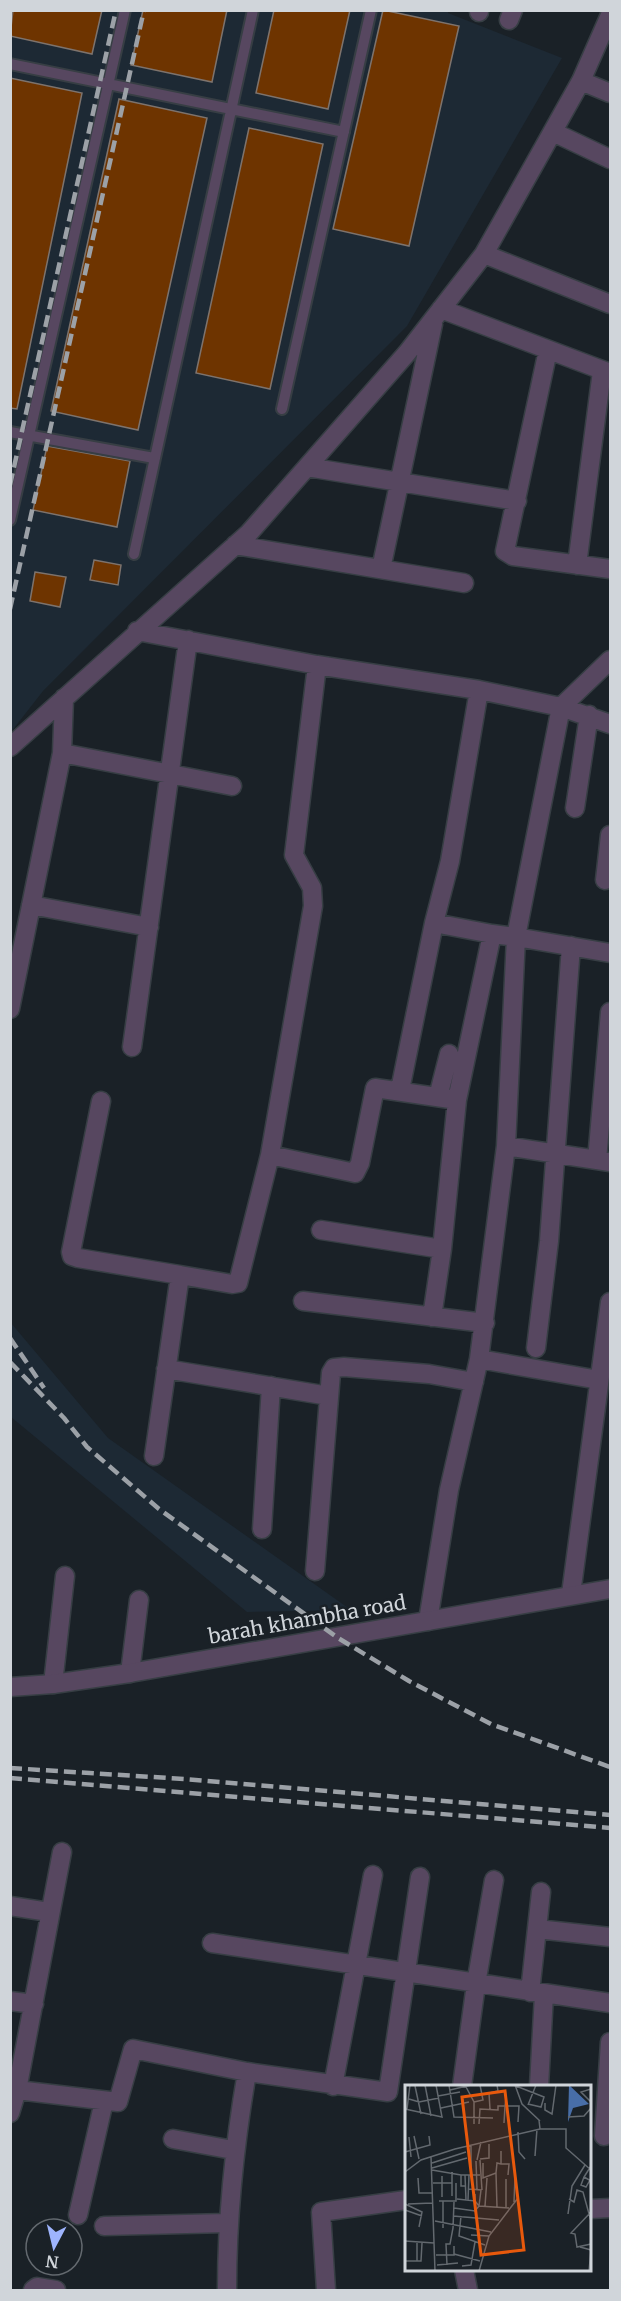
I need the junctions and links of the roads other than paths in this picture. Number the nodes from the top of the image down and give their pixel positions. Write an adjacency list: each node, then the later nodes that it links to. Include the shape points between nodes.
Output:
1 (125, 10): 7 (lane)
2 (253, 10): 9 (lane)
3 (371, 10): 10 (lane)
4 (610, 18): 6 (street)
5 (10, 64): 7 (lane)
6 (581, 81): 8 (street); 11 (street)
7 (108, 84): 9 (lane); 20 (lane)
8 (610, 93)
9 (232, 110): 10 (lane); 21 (lane)
10 (344, 132): 18 (lane)
11 (553, 132): 12 (street); 13 (street)
12 (610, 159)
13 (484, 254): 14 (street); 15 (street)
14 (610, 304)
15 (437, 314): 16 (street); 22 (street); 23 (street)
16 (548, 350): 17 (street); 24 (street)
17 (606, 372): 28 (street)
18 (282, 409)
19 (10, 432): 20 (lane)
20 (30, 435): 21 (lane); 25 (lane)
21 (154, 458): 27 (lane)
22 (307, 467): 23 (street); 26 (street)
23 (400, 481): 24 (street); 29 (street)
24 (517, 501): 28 (street, via 505,549 508,555)
25 (10, 520)
26 (235, 545): 29 (street); 32 (street)
27 (134, 554)
28 (577, 565): 30 (street)
29 (381, 569): 31 (street)
30 (610, 569)
31 (464, 583)
32 (137, 631): 33 (street); 37 (street)
33 (188, 640): 35 (street); 43 (street)
34 (610, 660): 38 (street)
35 (317, 665): 36 (street); 64 (street, via 294,855 312,888 313,906)
36 (478, 690): 38 (street); 49 (street, via 450,861)
37 (64, 698): 41 (street); 42 (street)
38 (561, 707): 39 (street); 52 (street)
39 (589, 715): 40 (street); 45 (street)
40 (610, 724)
41 (10, 747)
42 (62, 753): 43 (street); 48 (street)
43 (168, 774): 44 (street); 50 (street)
44 (232, 786)
45 (574, 808)
46 (610, 835): 47 (street)
47 (605, 880)
48 (31, 905): 50 (street); 55 (street)
49 (434, 923): 51 (street); 59 (street)
50 (149, 927): 57 (street)
51 (492, 934): 52 (street); 60 (street)
52 (516, 937): 53 (street); 62 (street)
53 (571, 946): 54 (street); 63 (street)
54 (610, 953)
55 (10, 1009)
56 (610, 1012): 65 (street)
57 (132, 1047)
58 (449, 1054): 60 (street)
59 (400, 1090): 60 (street); 64 (street, via 373,1090 355,1173)
60 (448, 1099): 67 (street)
61 (101, 1101): 68 (street, via 72,1256)
62 (506, 1146): 63 (street); 72 (street)
63 (556, 1154): 65 (street); 73 (street)
64 (270, 1155): 68 (street, via 238,1283)
65 (604, 1161)
66 (321, 1230): 67 (street)
67 (442, 1249): 71 (street)
68 (180, 1275): 75 (street)
69 (303, 1301): 71 (street)
70 (610, 1302): 76 (street)
71 (432, 1317): 72 (street)
72 (485, 1323): 74 (street)
73 (536, 1348)
74 (479, 1359): 76 (street); 77 (street)
75 (166, 1369): 78 (street); 80 (street)
76 (599, 1380): 85 (street)
77 (474, 1382): 79 (street, via 338,1366 331,1373); 87 (street, via 449,1490)
78 (271, 1386): 79 (street); 81 (street)
79 (329, 1396): 82 (street)
80 (154, 1456)
81 (262, 1529)
82 (315, 1570)
83 (65, 1576): 89 (street)
84 (610, 1589): 85 (street, barah khambha road)
85 (571, 1594): 87 (street, barah khambha road)
86 (139, 1600): 88 (street)
87 (428, 1621): 88 (street, barah khambha road)
88 (130, 1673): 89 (street, barah khambha road)
89 (53, 1684): 90 (street, barah khambha road)
90 (10, 1687)
91 (62, 1852): 97 (street)
92 (373, 1875): 101 (street)
93 (420, 1877): 102 (street)
94 (494, 1880): 103 (street)
95 (541, 1892): 98 (street)
96 (10, 1906): 97 (street)
97 (49, 1912): 107 (street)
98 (537, 1929): 99 (street); 104 (street)
99 (610, 1937)
100 (212, 1943): 101 (street)
101 (357, 1964): 102 (street); 112 (street)
102 (404, 1973): 103 (street); 112 (street, via 388,2092)
103 (476, 1984): 104 (street); 110 (street)
104 (537, 1993): 106 (street); 111 (street)
105 (10, 2001): 107 (street)
106 (610, 2003)
107 (34, 2004): 113 (street)
108 (610, 2042): 116 (street)
109 (247, 2072): 112 (street); 114 (street, via 133,2049 119,2101); 118 (street)
110 (462, 2085)
111 (539, 2085)
112 (333, 2086)
113 (14, 2090): 114 (street); 115 (street)
114 (104, 2101): 122 (street)
115 (10, 2113)
116 (604, 2136)
117 (173, 2139): 118 (street)
118 (233, 2150): 123 (street)
119 (405, 2200): 129 (street, via 321,2212)
120 (610, 2208): 121 (street)
121 (591, 2209)
122 (78, 2216)
123 (227, 2223): 124 (street); 128 (street)
124 (104, 2226)
125 (464, 2271): 130 (street)
126 (33, 2290): 127 (street)
127 (56, 2290)
128 (227, 2290)
129 (326, 2290)
130 (468, 2290)

